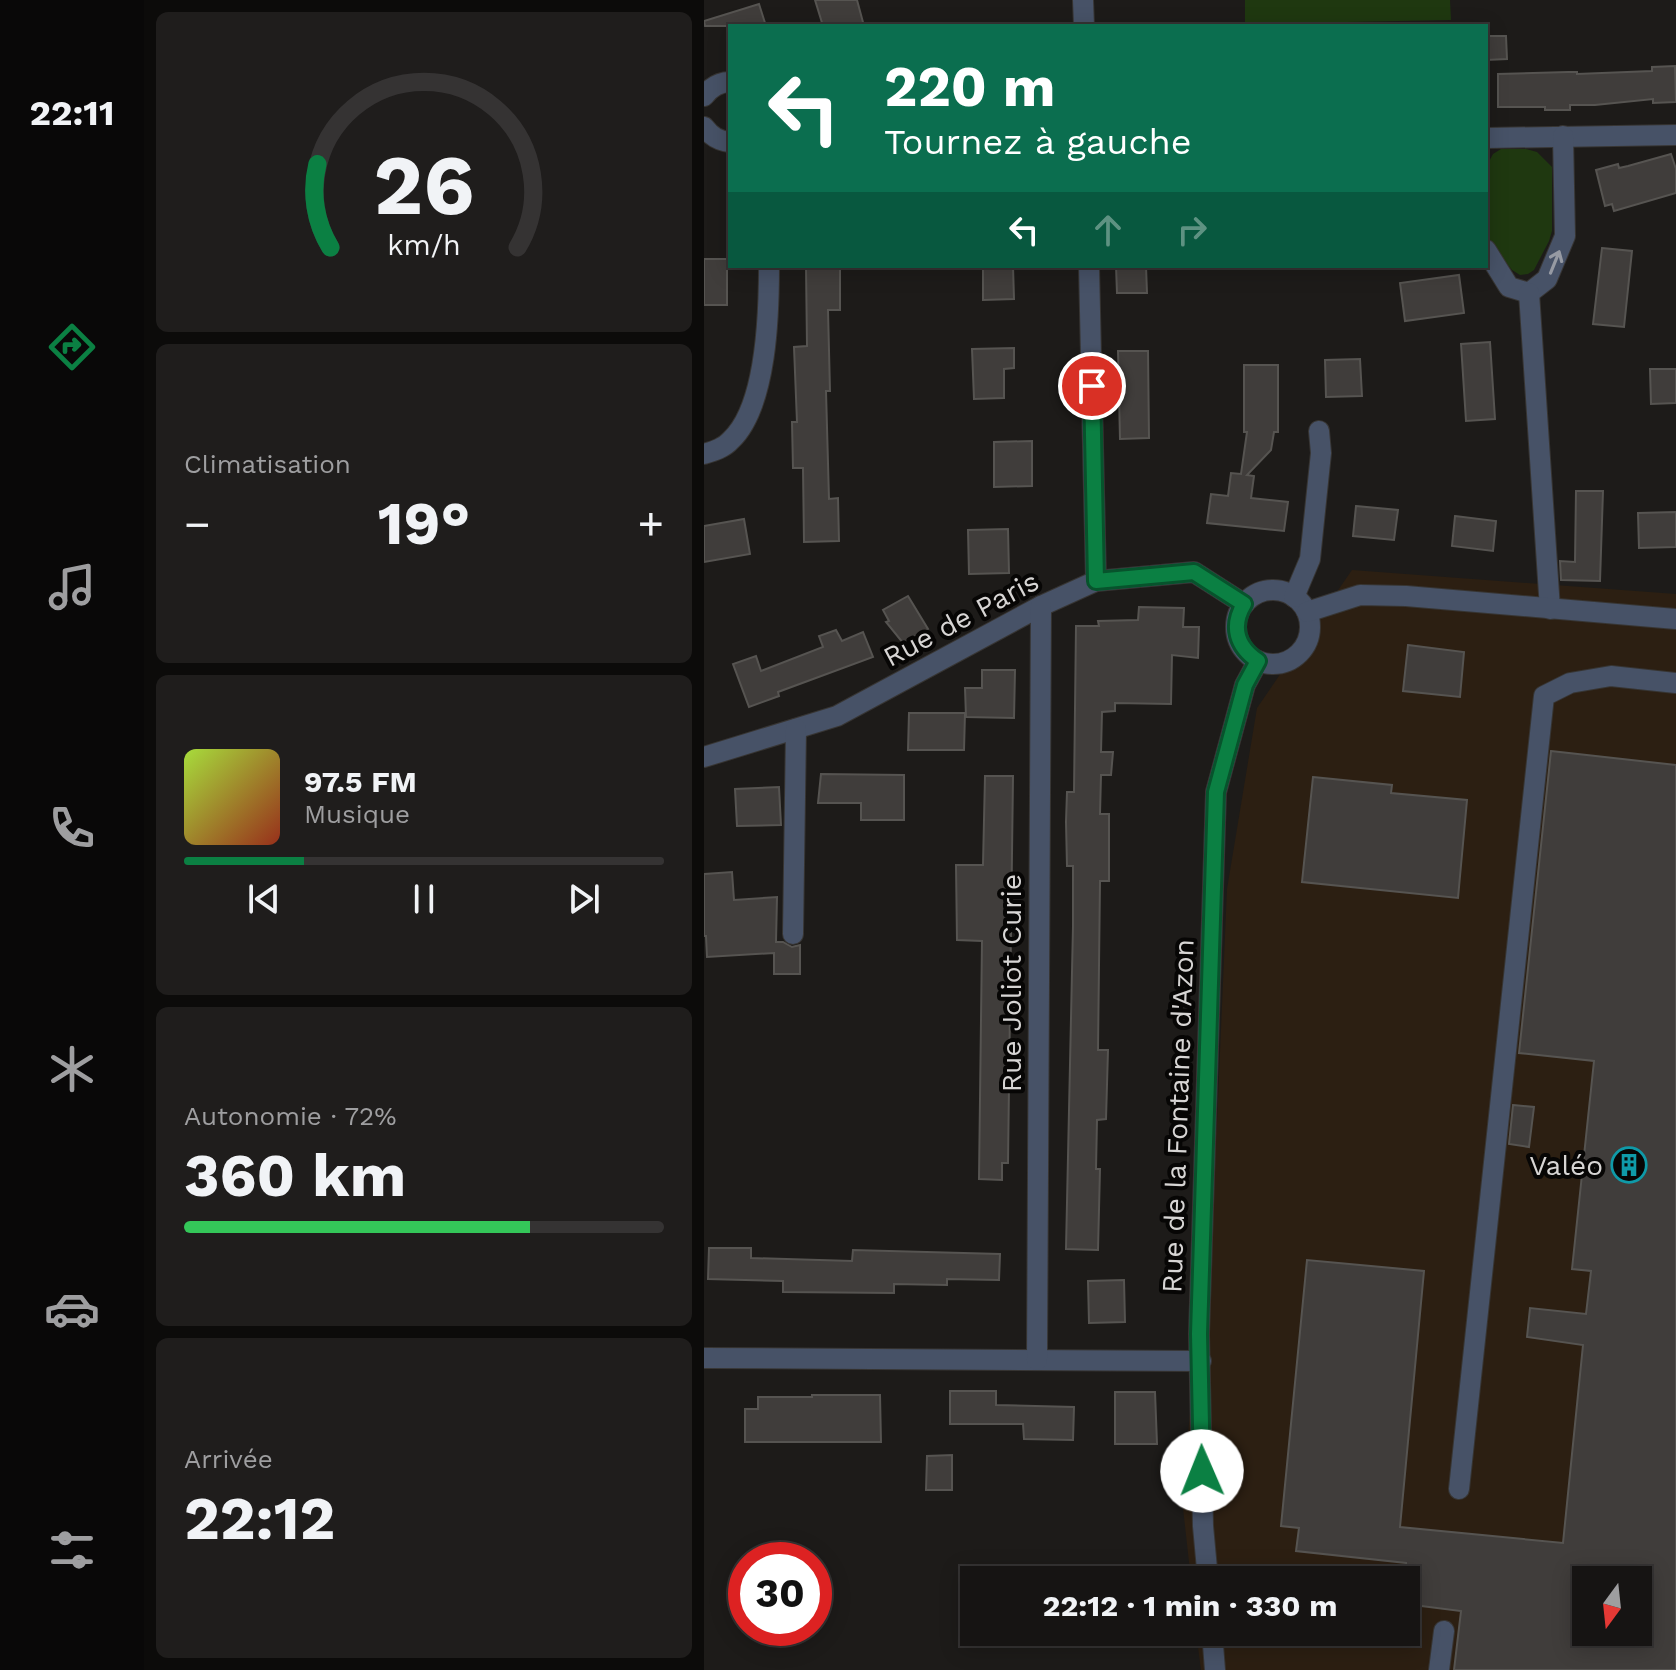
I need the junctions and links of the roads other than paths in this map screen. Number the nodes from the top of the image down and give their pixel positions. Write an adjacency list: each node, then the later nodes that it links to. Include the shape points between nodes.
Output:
1 (1083, 0): 2 (street)
2 (1084, 24)
3 (728, 82): 4 (street)
4 (704, 96)
5 (704, 127): 9 (street)
6 (1676, 135): 7 (street)
7 (1563, 136): 8 (street); 13 (street, one-way to 7, via 1547,279 1565,236)
8 (1488, 138)
9 (728, 142)
10 (1488, 253): 13 (street, via 1509,287)
11 (769, 268): 15 (street, via 769,314 751,409 731,441)
12 (1089, 268): 16 (street)
13 (1529, 293): 20 (street)
14 (1319, 431): 18 (street, via 1310,559)
15 (704, 454)
16 (1096, 581): 17 (street, Rue de Paris, via 1194,572); 19 (street, Rue de Paris)
17 (1244, 604): 18 (street, via 1274,590); 22 (street, via 1237,635)
18 (1300, 604): 20 (street, via 1360,595); 22 (street, via 1310,624 1303,648 1283,662)
19 (1041, 606): 24 (street, Rue de Paris, via 837,716); 28 (street, Rue Joliot Curie)
20 (1550, 609): 21 (street)
21 (1676, 619)
22 (1258, 661): 29 (street, Rue de la Fontaine d'Azon, via 1245,685 1216,792)
23 (1676, 683): 30 (street, via 1611,676 1570,683 1544,696)
24 (796, 729): 25 (street, Rue de Paris); 26 (street)
25 (704, 757)
26 (793, 934)
27 (705, 1358): 28 (street)
28 (1037, 1360): 29 (street)
29 (1201, 1361): 31 (street, Rue de la Fontaine d'Azon)
30 (1459, 1489)
31 (1207, 1566)
32 (1444, 1631): 35 (street)
33 (1213, 1646): 34 (street)
34 (1215, 1670)
35 (1439, 1670)

